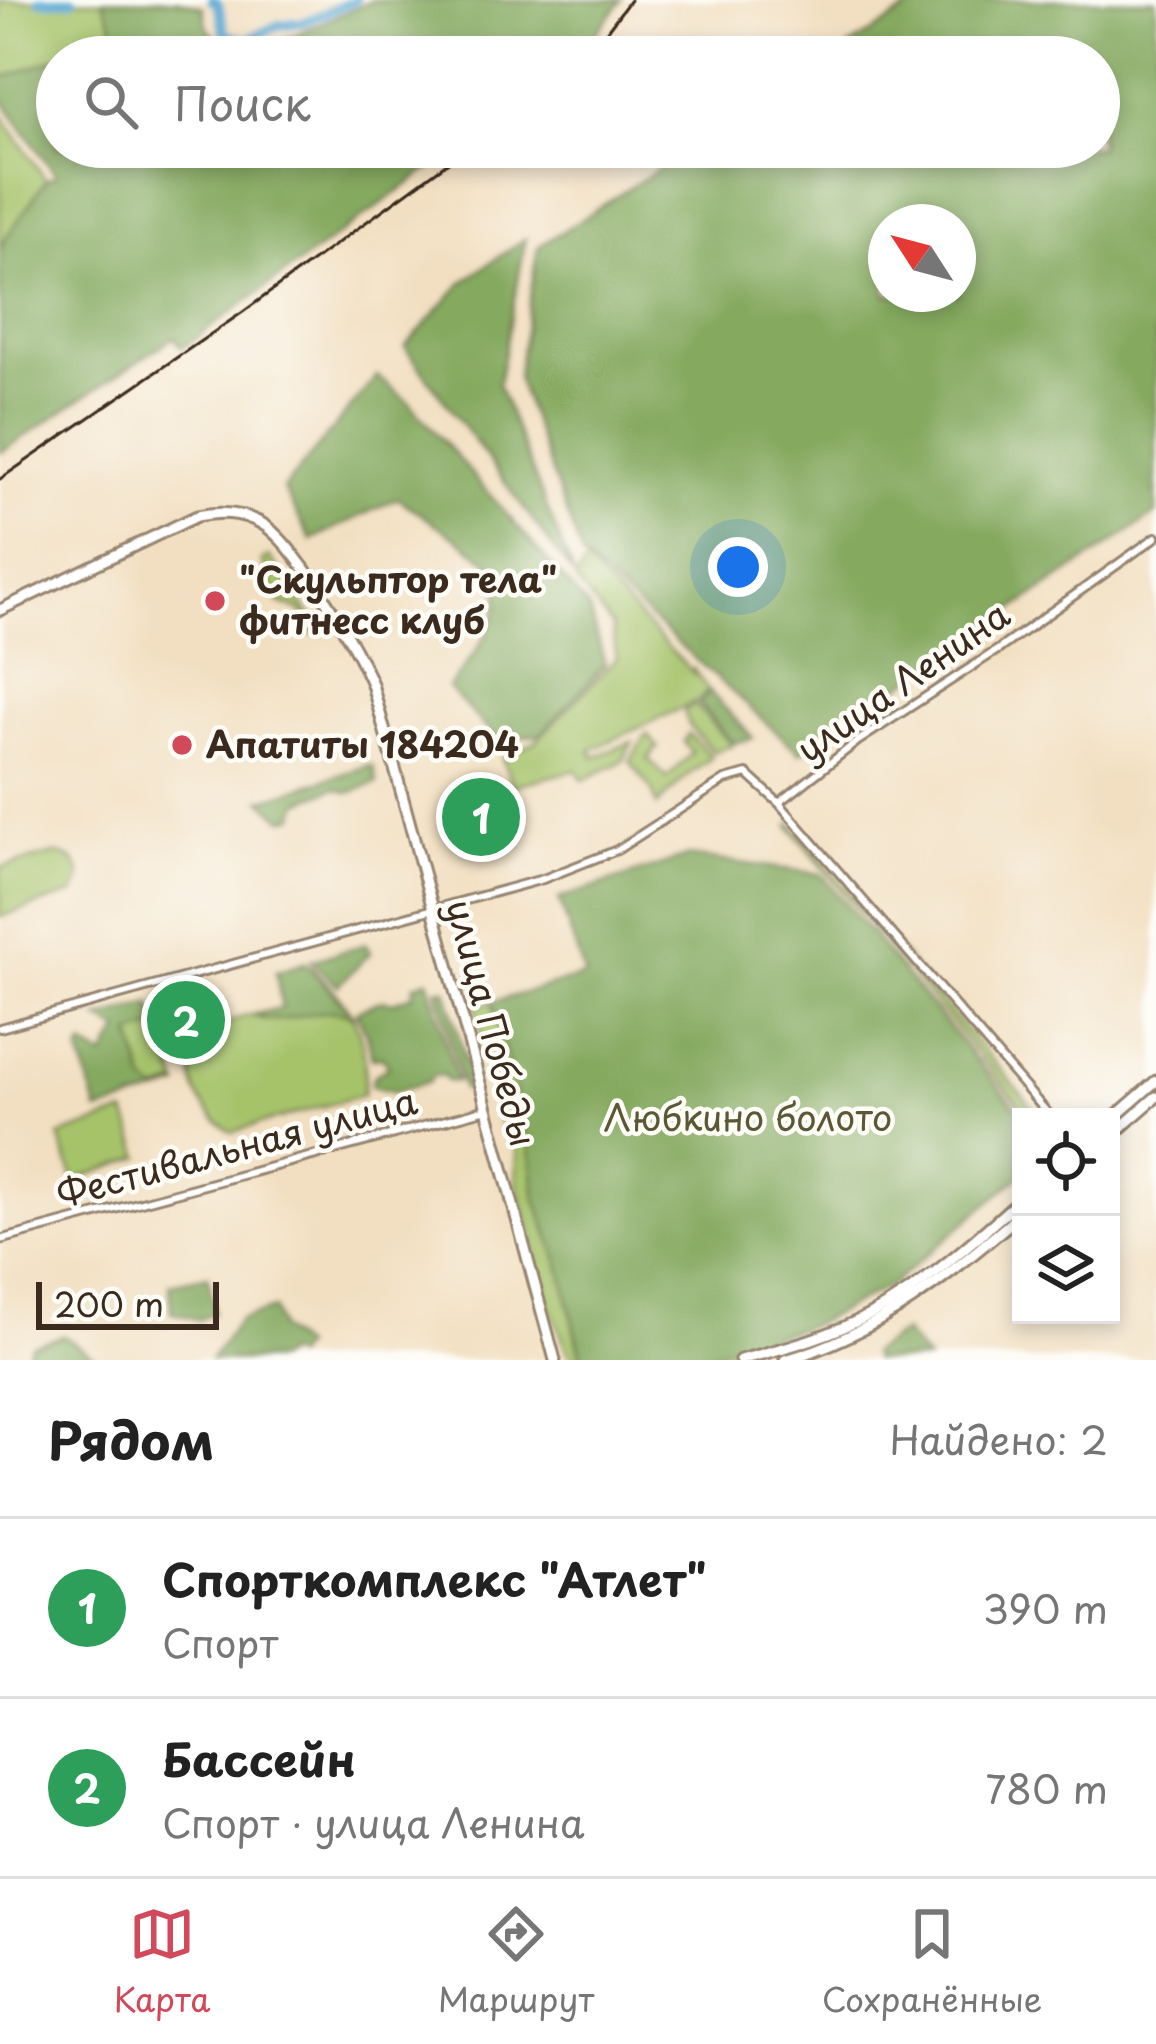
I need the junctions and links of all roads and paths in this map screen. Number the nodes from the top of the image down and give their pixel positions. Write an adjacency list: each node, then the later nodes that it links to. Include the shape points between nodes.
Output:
1 (1156, 537): 3 (street, улица Ленина)
2 (0, 610): 4 (main road, улица Победы, via 197,516 229,513 260,522 291,551 363,663)
3 (779, 803): 4 (street, улица Ленина, via 754,777 735,775 589,863); 9 (street)
4 (432, 910): 5 (street, улица Ленина); 8 (main road, улица Победы)
5 (0, 1028)
6 (1156, 1081): 10 (main road)
7 (1156, 1097): 11 (main road)
8 (487, 1108): 14 (street, Фестивальная улица); 16 (main road, улица Победы)
9 (1043, 1108)
10 (1120, 1112)
11 (1120, 1128)
12 (1012, 1207): 15 (main road)
13 (1019, 1216): 15 (main road, via 939,1283)
14 (0, 1240)
15 (890, 1310): 17 (main road); 18 (main road, via 848,1339)
16 (555, 1360)
17 (740, 1360)
18 (784, 1360)

